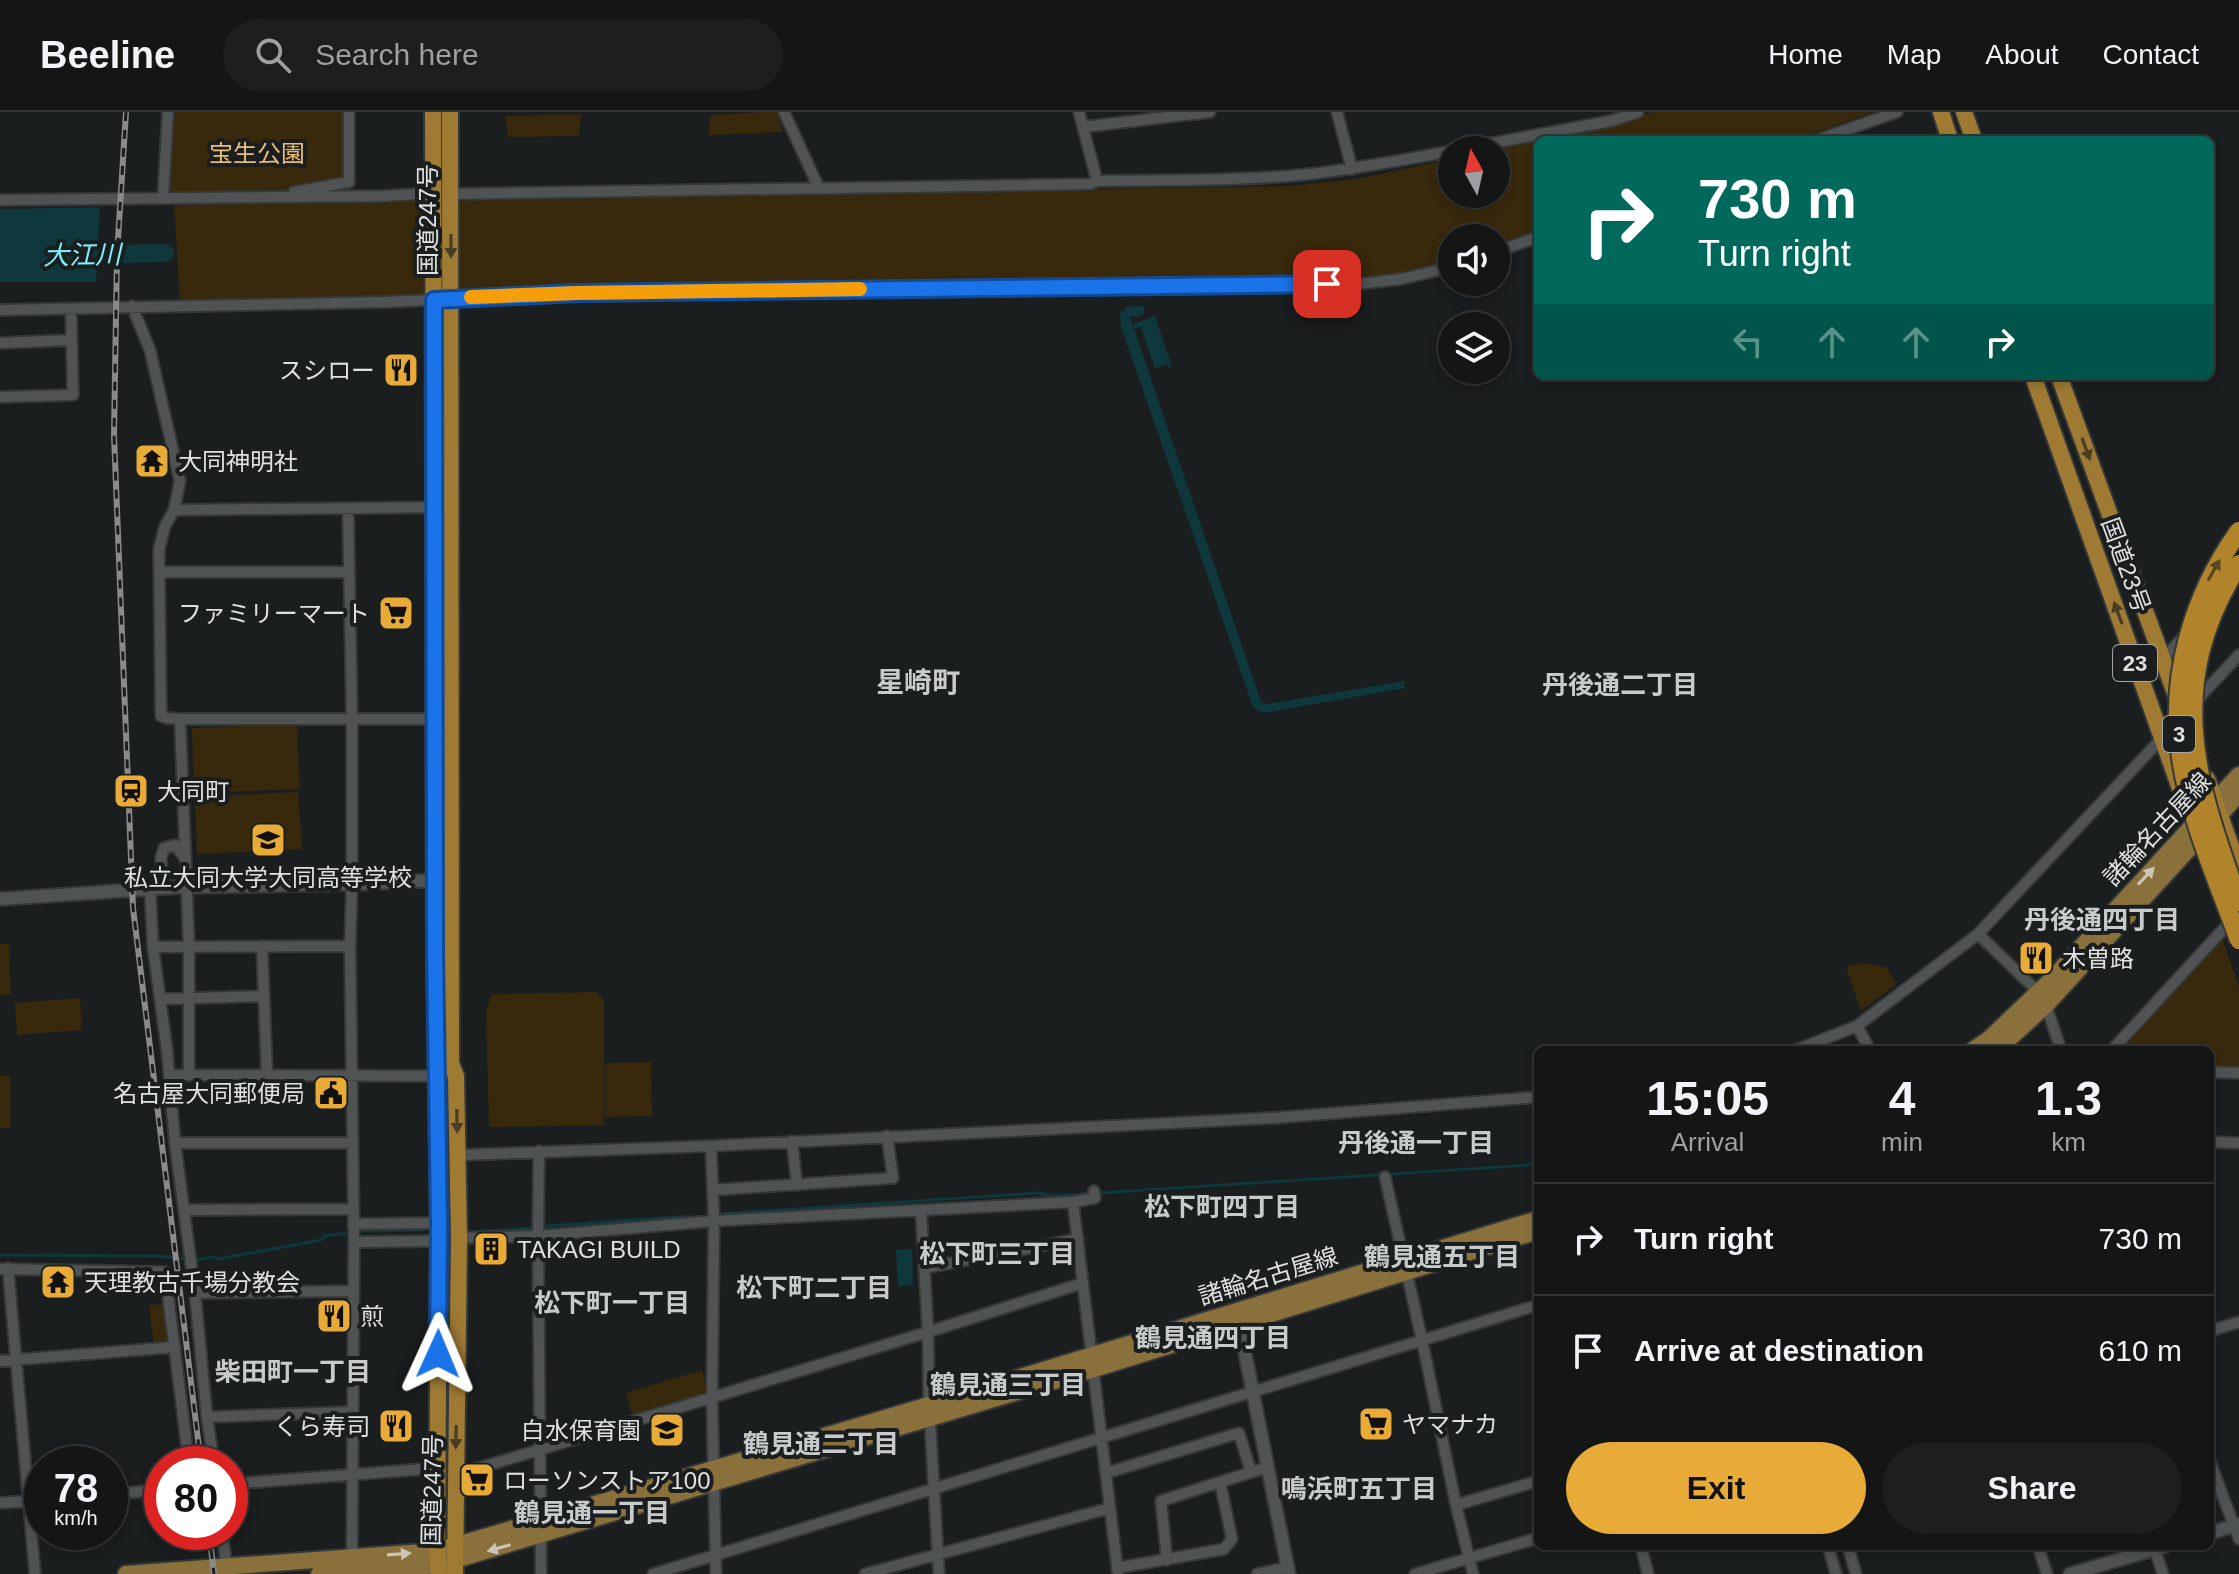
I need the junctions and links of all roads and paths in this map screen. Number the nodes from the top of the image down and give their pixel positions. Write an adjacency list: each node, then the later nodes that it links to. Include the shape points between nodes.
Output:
1 (168, 112): 25 (street)
2 (349, 112): 24 (street, via 349,182)
3 (433, 112): 23 (highway, 国道247号)
4 (450, 112): 23 (highway, 国道247号)
5 (784, 112): 22 (street)
6 (1079, 112): 14 (street)
7 (1210, 112): 14 (street)
8 (1337, 112): 20 (street)
9 (1638, 112): 13 (street)
10 (1897, 112): 15 (street)
11 (1941, 112): 16 (highway)
12 (1964, 112): 17 (highway)
13 (1610, 117): 18 (street)
14 (1083, 127): 21 (street)
15 (1828, 136)
16 (1949, 136)
17 (1973, 136)
18 (1510, 138)
19 (1438, 153): 20 (street)
20 (1352, 169): 21 (street)
21 (1097, 181): 22 (street)
22 (819, 188): 23 (street)
23 (442, 193): 24 (street); 30 (highway, 国道247号)
24 (289, 196): 25 (street)
25 (163, 198): 26 (street)
26 (0, 200)
27 (1534, 238): 28 (street)
28 (1510, 247)
29 (1438, 270): 30 (street, via 1358,284)
30 (442, 299): 31 (street); 39 (highway, 国道247号)
31 (132, 306): 32 (street); 41 (street, via 150,350 180,481)
32 (71, 309): 33 (street); 34 (street)
33 (0, 310)
34 (72, 340): 35 (street); 38 (street, via 73,395)
35 (0, 343)
36 (2034, 380): 54 (highway, 国道23号 / 23, one-way to 36)
37 (2060, 380): 49 (highway, 国道23号 / 23, one-way to 49)
38 (0, 397)
39 (443, 507): 40 (street); 53 (highway, 国道247号); 61 (highway, 国道247号)
40 (348, 509): 41 (street); 45 (street)
41 (174, 510): 44 (street, via 159,549)
42 (2239, 531): 69 (highway, 3, one-way to 42, bridge, via 2194,814 2181,758 2178,711 2193,619 2211,574)
43 (2239, 564): 66 (highway, 3, bridge, via 2201,647 2193,708 2202,789)
44 (160, 572): 45 (street); 51 (street, via 161,716)
45 (349, 572): 52 (street)
46 (2239, 573): 47 (street)
47 (2236, 591): 49 (street)
48 (2239, 655): 50 (street)
49 (2163, 659): 50 (highway, 国道23号 / 23)
50 (2183, 715): 57 (highway, 国道23号 / 23)
51 (180, 719): 52 (street); 59 (street)
52 (352, 719): 53 (street); 62 (street)
53 (435, 719): 61 (highway, 国道247号)
54 (2162, 738): 58 (highway, 国道23号 / 23); 68 (street)
55 (2239, 775): 57 (main road, 諸輪名古屋線)
56 (2239, 794): 57 (main road, 諸輪名古屋線)
57 (2218, 807): 58 (main road, 諸輪名古屋線); 60 (highway, 国道23号 / 23)
58 (2196, 833): 67 (highway, 国道23号 / 23); 78 (main road, 諸輪名古屋線)
59 (185, 859): 63 (street); 64 (street, via 175,845 164,848)
60 (2239, 869)
61 (443, 879): 62 (street); 92 (highway, 国道247号); 93 (highway, 国道247号, via 451,1063)
62 (352, 884): 63 (street); 71 (street)
63 (187, 887): 64 (street); 73 (street)
64 (156, 888): 65 (street); 72 (street)
65 (0, 899)
66 (2239, 902)
67 (2229, 923): 74 (highway, 国道23号 / 23); 85 (street)
68 (1978, 934): 78 (street); 79 (street)
69 (2239, 940)
70 (262, 946): 71 (street); 73 (street); 75 (street)
71 (350, 946): 90 (street)
72 (153, 947): 73 (street); 77 (street)
73 (189, 947): 76 (street)
74 (2239, 950)
75 (264, 996): 76 (street); 89 (street)
76 (190, 998): 77 (street); 88 (street)
77 (160, 999): 91 (street)
78 (2042, 999): 82 (main road, 諸輪名古屋線); 83 (main road, 諸輪名古屋線); 84 (street)
79 (1857, 1026): 80 (street); 81 (street)
80 (1806, 1046)
81 (1868, 1046)
82 (1979, 1046)
83 (2001, 1046)
84 (2060, 1046)
85 (2116, 1046)
86 (2214, 1072): 87 (street)
87 (2239, 1073)
88 (189, 1074): 89 (street); 91 (street)
89 (267, 1074): 90 (street)
90 (351, 1074): 92 (street); 99 (street)
91 (169, 1075): 98 (street)
92 (435, 1076): 93 (street); 114 (highway, 国道247号)
93 (456, 1076): 103 (highway, 国道247号, one-way to 103)
94 (1534, 1097): 95 (street, via 1273,1118)
95 (887, 1136): 96 (street); 105 (street, via 893,1178)
96 (792, 1141): 101 (street); 105 (street)
97 (2214, 1142): 100 (street)
98 (175, 1143): 99 (street); 110 (street)
99 (351, 1143): 109 (street)
100 (2239, 1143)
101 (711, 1146): 102 (street); 106 (street)
102 (539, 1151): 103 (street); 117 (street)
103 (458, 1155): 118 (highway, 国道247号)
104 (1385, 1177): 122 (street)
105 (797, 1185): 106 (street)
106 (713, 1190): 113 (street)
107 (1094, 1193): 108 (street, via 1095,1198)
108 (1073, 1202): 111 (street); 119 (street)
109 (352, 1209): 110 (street); 115 (street)
110 (185, 1210): 127 (street)
111 (921, 1210): 113 (street); 124 (street)
112 (1534, 1220): 122 (main road, 諸輪名古屋線)
113 (714, 1221): 117 (street); 139 (street)
114 (439, 1223): 115 (street); 120 (highway, 国道247号)
115 (353, 1224): 121 (street)
116 (1534, 1232): 122 (main road, 諸輪名古屋線)
117 (538, 1236): 118 (street); 146 (street)
118 (459, 1238): 153 (highway, 国道247号, one-way to 153)
119 (1078, 1239): 124 (street); 125 (street)
120 (439, 1241): 121 (street); 149 (highway, 国道247号)
121 (354, 1242): 126 (street)
122 (1406, 1265): 129 (main road, 諸輪名古屋線); 133 (street)
123 (4, 1268): 134 (street, via 165,1272); 135 (street)
124 (924, 1268): 132 (street)
125 (1083, 1283): 132 (street); 137 (street)
126 (353, 1291): 127 (street); 141 (street)
127 (195, 1293): 142 (street)
128 (1534, 1306): 133 (street)
129 (1237, 1317): 137 (main road, 諸輪名古屋線); 138 (street)
130 (2239, 1322): 131 (street)
131 (2214, 1330)
132 (928, 1332): 139 (street); 140 (street)
133 (1422, 1340): 138 (street); 162 (street)
134 (175, 1347): 135 (street); 144 (street)
135 (16, 1359): 136 (street); 147 (street)
136 (0, 1361)
137 (1093, 1362): 140 (main road, 諸輪名古屋線); 143 (street)
138 (1253, 1391): 143 (street); 148 (street)
139 (712, 1398): 146 (street); 155 (street)
140 (929, 1411): 155 (main road, 諸輪名古屋線); 159 (street)
141 (351, 1412): 142 (street); 154 (street)
142 (207, 1417): 145 (street)
143 (1102, 1437): 152 (street); 159 (street)
144 (187, 1446)
145 (211, 1446)
146 (539, 1448): 153 (street); 164 (street)
147 (24, 1454)
148 (1268, 1467): 150 (street); 184 (street)
149 (437, 1468): 154 (street); 180 (highway, 国道247号)
150 (1251, 1472): 152 (street, via 1239,1433); 156 (street)
151 (2214, 1472): 165 (street)
152 (1106, 1473): 163 (street)
153 (456, 1475): 180 (highway, 国道247号)
154 (352, 1476): 158 (street); 181 (street)
155 (715, 1476): 164 (main road, 諸輪名古屋線); 176 (street)
156 (1220, 1482): 179 (street, via 1161,1501); 179 (street, via 1232,1539 1224,1549)
157 (1534, 1482): 162 (street)
158 (248, 1483)
159 (935, 1488): 176 (street); 177 (street)
160 (24, 1502): 161 (street)
161 (0, 1503)
162 (1456, 1505): 178 (street)
163 (1110, 1508): 177 (street); 183 (street)
164 (541, 1528): 180 (main road, 諸輪名古屋線); 188 (street)
165 (2237, 1530): 166 (street)
166 (2214, 1533)
167 (1534, 1539): 178 (street)
168 (33, 1550): 185 (street)
169 (224, 1550): 182 (street)
170 (1642, 1550): 196 (street)
171 (1829, 1550): 197 (street)
172 (1849, 1550): 198 (street)
173 (2039, 1550): 199 (street)
174 (2153, 1550): 200 (street)
175 (2160, 1550): 201 (street)
176 (716, 1555): 189 (street); 190 (street)
177 (938, 1555): 191 (street); 192 (street)
178 (1470, 1558): 194 (street); 195 (street)
179 (1167, 1560): 183 (street)
180 (447, 1562): 181 (main road, 諸輪名古屋線)
181 (352, 1568): 182 (main road, 諸輪名古屋線); 187 (main road, 諸輪名古屋線)
182 (227, 1570): 186 (main road, 諸輪名古屋線)
183 (1118, 1571)
184 (1288, 1571): 193 (street)
185 (35, 1574)
186 (126, 1574)
187 (319, 1574)
188 (541, 1574)
189 (653, 1574)
190 (716, 1574)
191 (865, 1574)
192 (939, 1574)
193 (1257, 1574)
194 (1415, 1574)
195 (1473, 1574)
196 (1648, 1574)
197 (1836, 1574)
198 (1856, 1574)
199 (2047, 1574)
200 (2070, 1574)
201 (2163, 1574)

